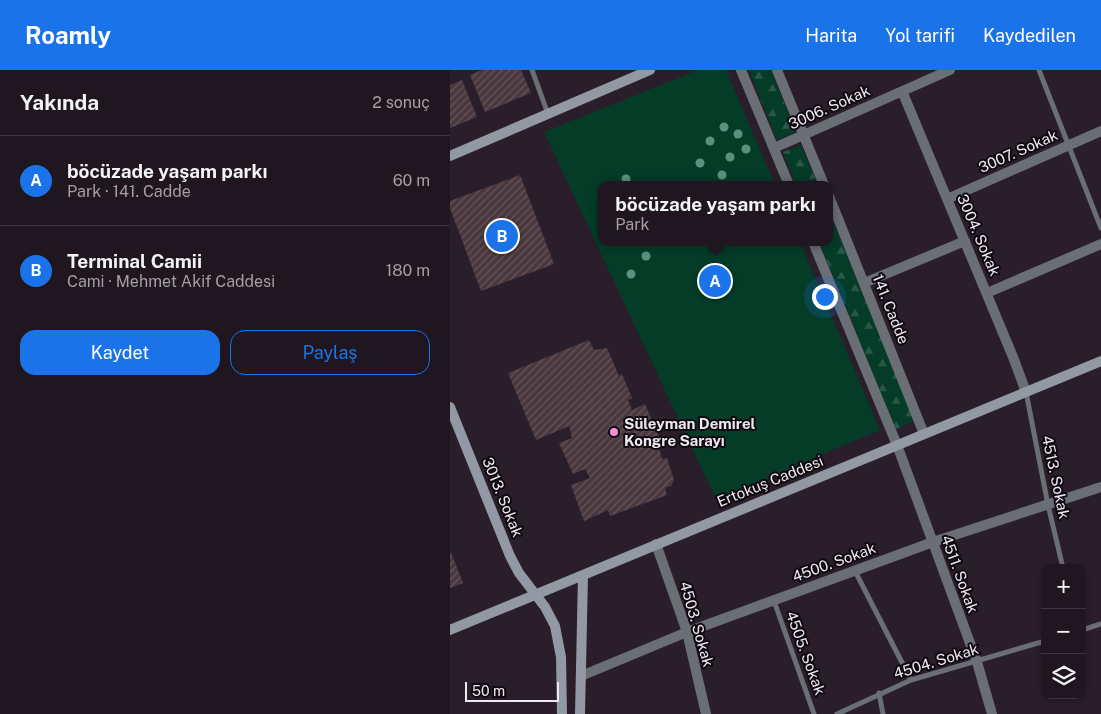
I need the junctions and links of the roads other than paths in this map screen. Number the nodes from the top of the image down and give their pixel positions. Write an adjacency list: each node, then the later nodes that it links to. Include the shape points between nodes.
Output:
1 (532, 70): 8 (lane)
2 (650, 70): 8 (main road)
3 (742, 70): 12 (street)
4 (777, 70): 10 (street)
5 (950, 70): 7 (street, 3006. Sokak)
6 (1039, 70): 11 (lane)
7 (902, 91): 10 (street, 3006. Sokak); 16 (street, 3004. Sokak)
8 (548, 114): 13 (main road)
9 (1101, 132): 11 (street, 3007. Sokak)
10 (804, 135): 12 (street, 3006. Sokak); 15 (street)
11 (1069, 146): 16 (street, 3007. Sokak); 18 (lane)
12 (774, 148): 14 (street)
13 (450, 156)
14 (788, 181)
15 (822, 181)
16 (947, 199): 19 (street, 3004. Sokak)
17 (833, 206): 22 (street, 141. Cadde)
18 (1101, 228)
19 (965, 241): 22 (street); 23 (street, 3004. Sokak)
20 (1101, 244): 23 (street)
21 (815, 246): 28 (street)
22 (864, 283): 27 (street, 141. Cadde)
23 (986, 293): 25 (street, 3004. Sokak)
24 (1101, 360): 25 (main road, Ertokuş Caddesi)
25 (1026, 392): 27 (main road, Ertokuş Caddesi); 30 (lane, 4513. Sokak)
26 (450, 407): 36 (main road, 3013. Sokak, via 510,556)
27 (924, 434): 28 (main road, Ertokuş Caddesi)
28 (897, 445): 31 (street, 4511. Sokak); 32 (main road, Ertokuş Caddesi)
29 (1101, 487): 30 (street, 4500. Sokak)
30 (1048, 504): 31 (street, 4500. Sokak); 33 (lane, 4513. Sokak)
31 (933, 542): 34 (street, 4500. Sokak); 43 (street, 4511. Sokak)
32 (656, 544): 35 (main road, Ertokuş Caddesi); 41 (street, 4503. Sokak)
33 (1062, 564)
34 (855, 571): 37 (street, 4500. Sokak); 45 (lane)
35 (583, 575): 36 (main road, Ertokuş Caddesi); 44 (main road)
36 (535, 595): 40 (main road, Ertokuş Caddesi); 47 (main road, 3013. Sokak, via 551,616 558,638)
37 (774, 601): 41 (street, 4500. Sokak); 50 (lane, 4505. Sokak)
38 (1101, 624): 39 (lane)
39 (1086, 629)
40 (450, 630)
41 (687, 632): 44 (street, 4500. Sokak); 49 (street, 4503. Sokak)
42 (1041, 642): 43 (lane, 4504. Sokak)
43 (977, 662): 45 (lane, 4504. Sokak); 53 (street, 4511. Sokak)
44 (581, 676): 48 (main road)
45 (910, 680): 46 (lane, 4504. Sokak)
46 (879, 693): 51 (lane, 4504. Sokak); 52 (lane)
47 (562, 714)
48 (580, 714)
49 (706, 714)
50 (814, 714)
51 (837, 714)
52 (883, 714)
53 (992, 714)

